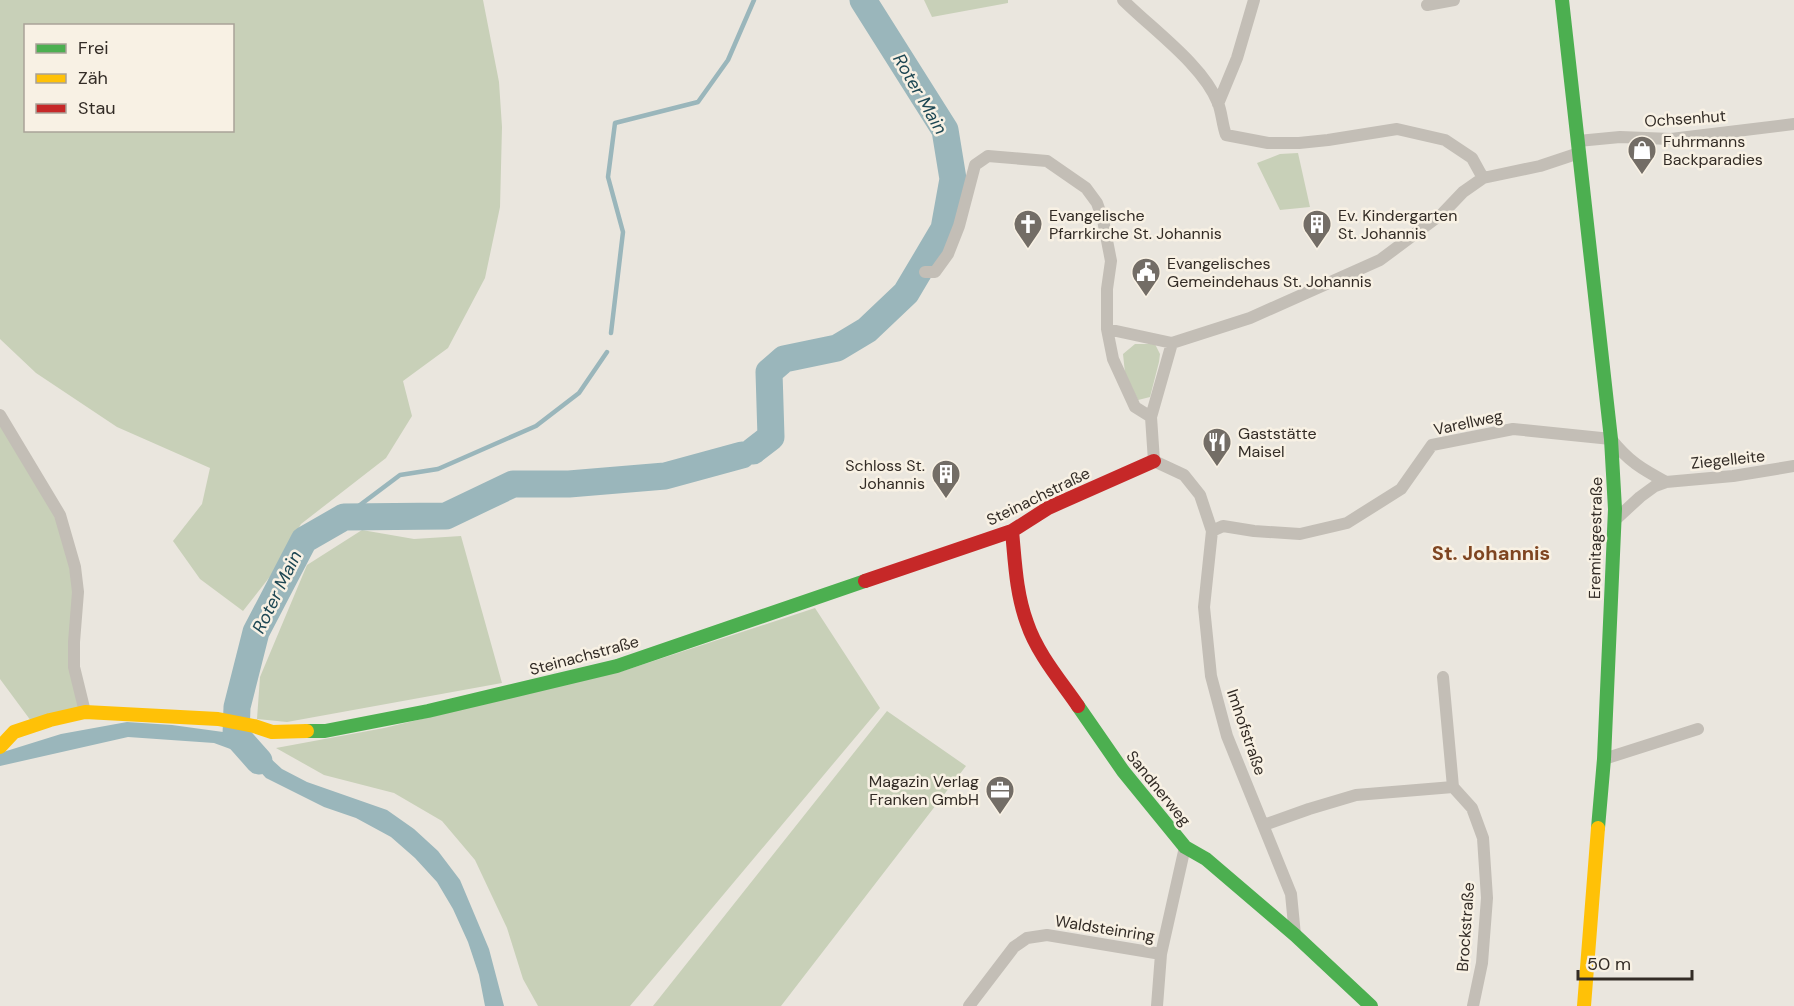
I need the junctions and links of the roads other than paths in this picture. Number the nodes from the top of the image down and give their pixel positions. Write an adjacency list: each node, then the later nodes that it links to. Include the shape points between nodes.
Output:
1 (1123, 0): 6 (street, via 1194,67)
2 (1254, 0): 6 (street)
3 (1454, 0): 5 (street)
4 (1562, 0): 8 (street, Eremitagestraße)
5 (1427, 5)
6 (1218, 104): 9 (street, via 1226,135 1268,143 1299,142 1397,129 1444,140 1472,158)
7 (1794, 124): 8 (street, Ochsenhut, via 1671,138 1620,137)
8 (1578, 147): 9 (street, Ochsenhut, via 1540,166); 15 (street, Eremitagestraße)
9 (1483, 178): 12 (street, via 1380,260 1250,318)
10 (925, 272): 11 (street, via 935,272 948,254 975,165 988,156 1047,161 1086,188 1097,203 1111,261)
11 (1107, 329): 12 (street); 14 (street, via 1113,359 1127,390 1136,406)
12 (1172, 343): 14 (street)
13 (0, 415): 23 (street, via 60,515 71,550 78,592 75,666)
14 (1151, 417): 16 (street)
15 (1611, 439): 18 (street, via 1635,465); 19 (street, Eremitagestraße); 21 (street, Varellweg, via 1513,429 1432,446 1401,489 1347,523 1300,534 1223,526)
16 (1154, 461): 20 (street, Steinachstraße, via 1048,508); 21 (street, via 1184,475 1200,495)
17 (1794, 466): 18 (street, Ziegelleite)
18 (1666, 482): 19 (street, Ziegelleite, via 1640,497)
19 (1615, 520): 26 (street, Eremitagestraße)
20 (1012, 531): 23 (street, Steinachstraße, via 617,666 428,711 325,731 272,732 218,718); 29 (street, Sandnerweg, via 1016,580 1027,624 1045,657 1123,771)
21 (1212, 531): 28 (street, Imhofstraße, via 1204,607 1210,676 1227,736)
22 (1443, 677): 27 (street)
23 (86, 712): 25 (street, Steinachstraße, via 14,732)
24 (1698, 729): 26 (street)
25 (0, 747)
26 (1604, 759): 36 (street, Eremitagestraße)
27 (1453, 787): 28 (street, via 1356,795); 35 (street, Brockstraße, via 1472,808 1483,838 1487,898 1482,963)
28 (1264, 825): 30 (street, Imhofstraße, via 1292,894)
29 (1185, 847): 30 (street, Sandnerweg, via 1206,859); 31 (street)
30 (1295, 935): 34 (street, Sandnerweg)
31 (1161, 954): 32 (street, Waldsteinring, via 1047,935 1027,938 1014,947); 33 (street)
32 (969, 1006)
33 (1157, 1006)
34 (1371, 1006)
35 (1473, 1006)
36 (1584, 1006)

